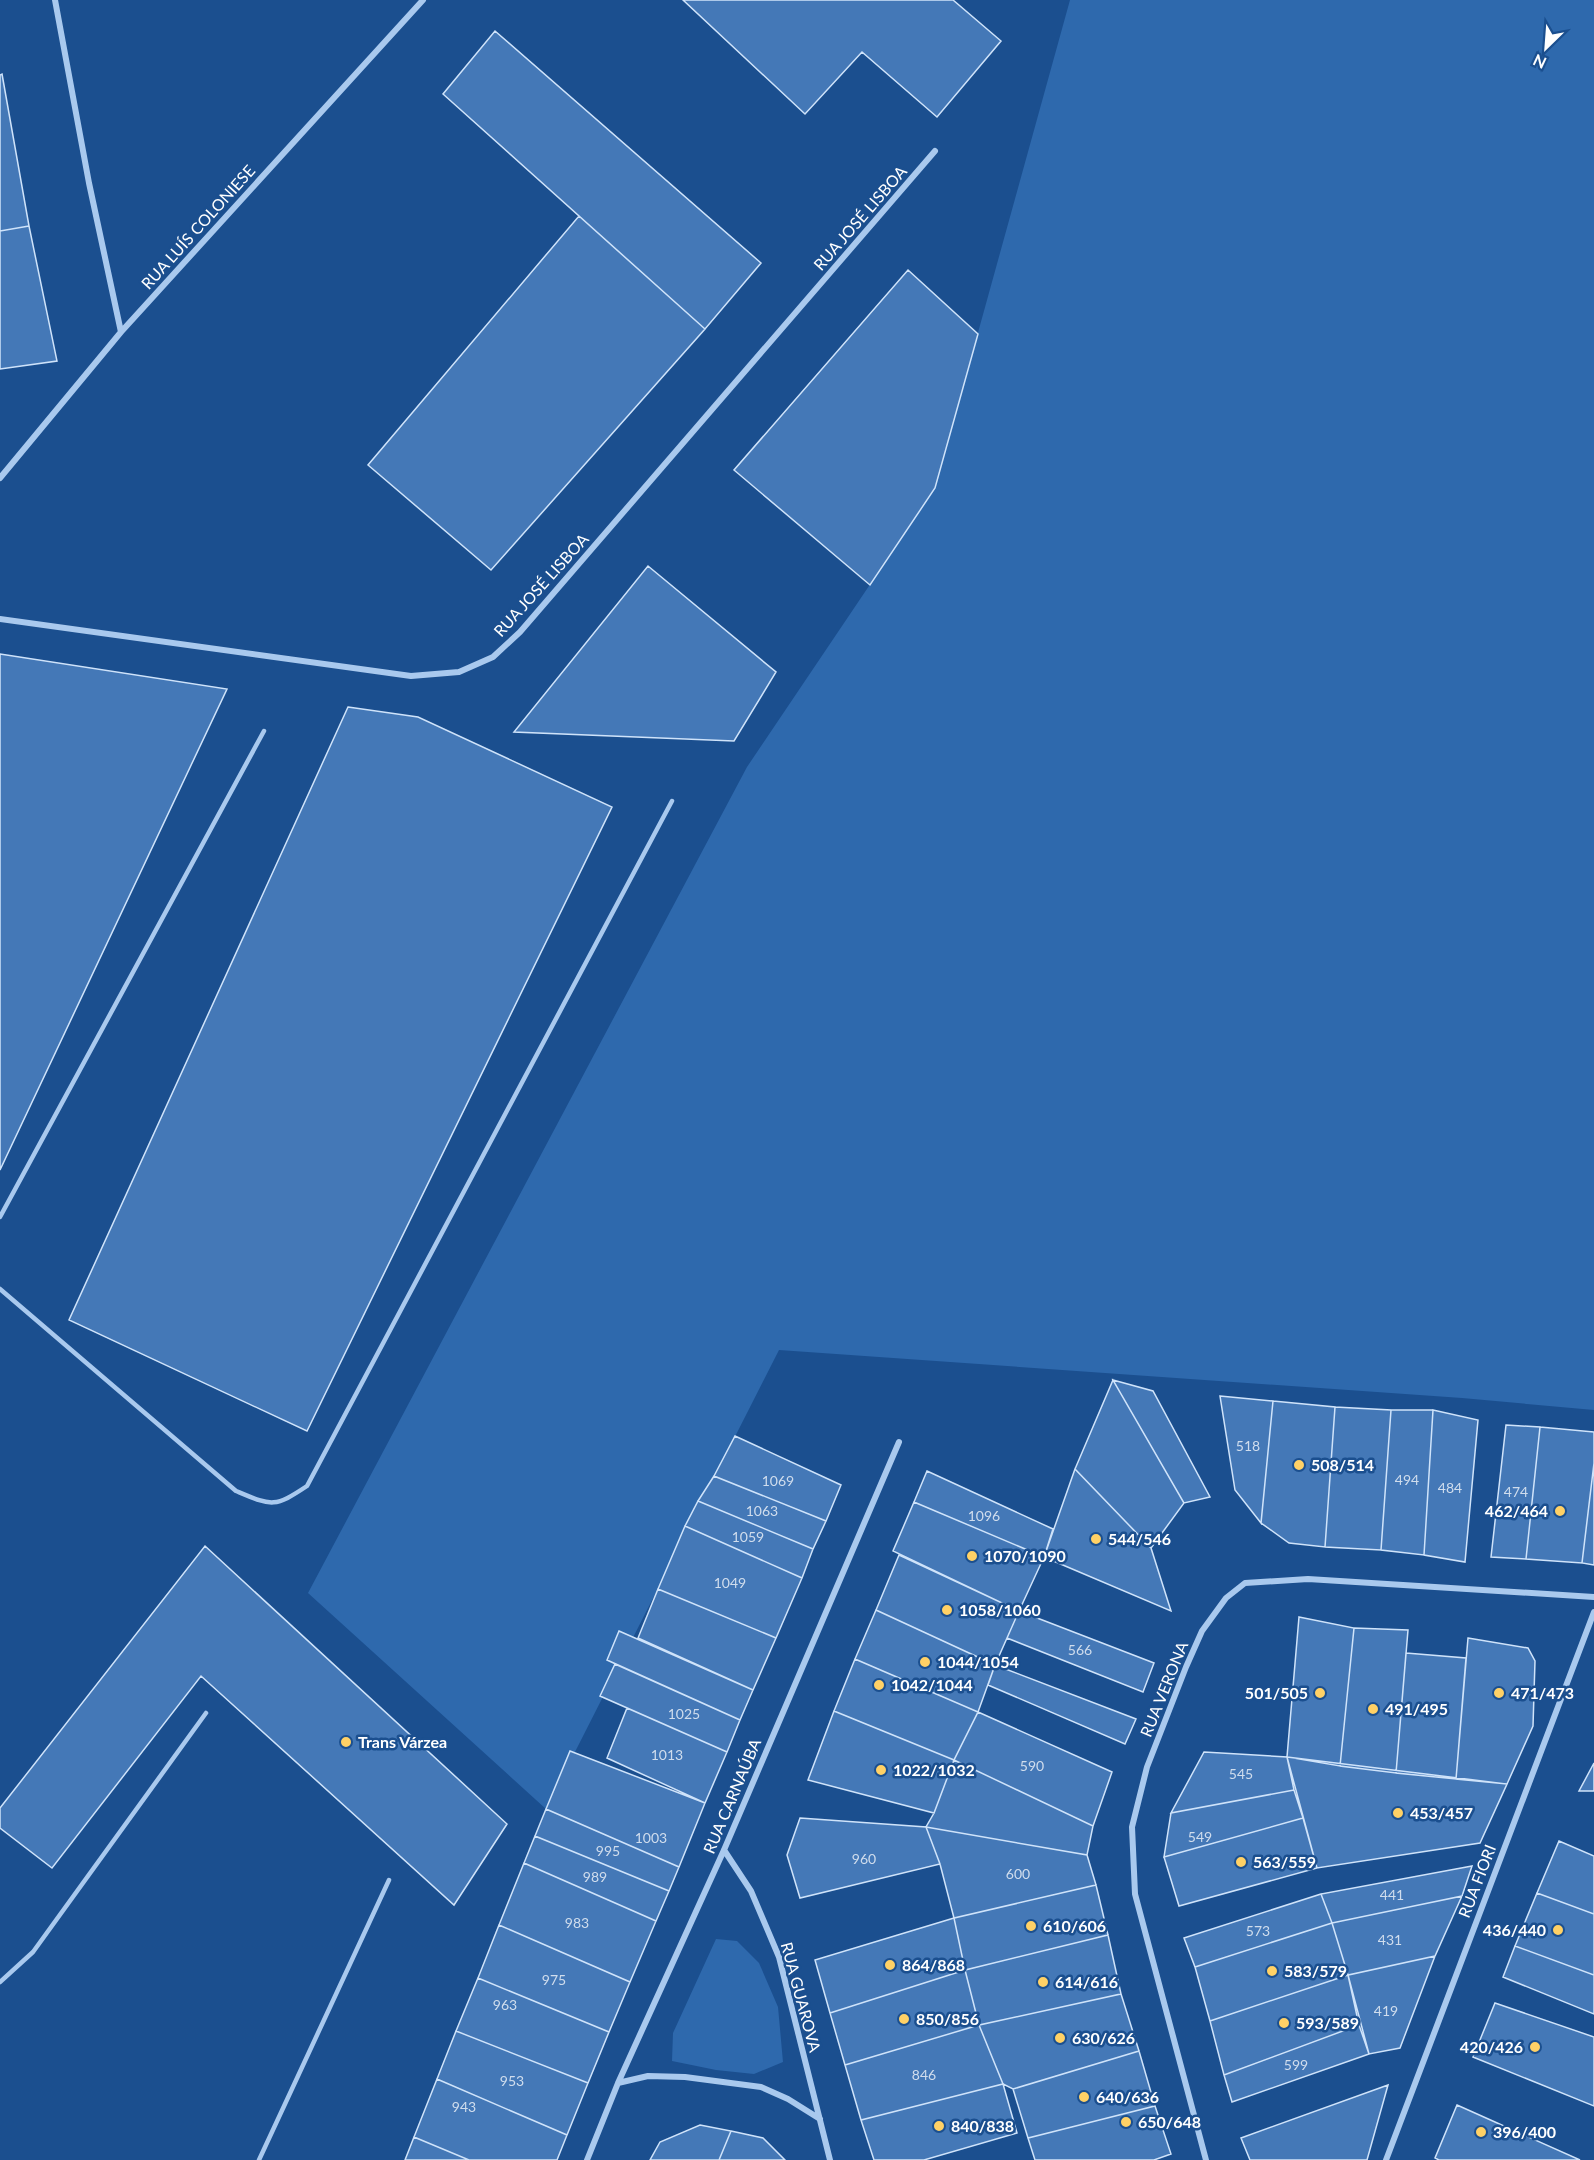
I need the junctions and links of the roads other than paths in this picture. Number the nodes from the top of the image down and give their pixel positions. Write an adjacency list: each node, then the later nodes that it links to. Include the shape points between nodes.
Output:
1 (55, 0): 4 (street)
2 (423, 0): 4 (street, RUA LUÍS COLONIESE)
3 (935, 151): 6 (street, RUA JOSÉ LISBOA, via 520,632 493,657 459,672 411,676)
4 (121, 332): 5 (street, RUA LUÍS COLONIESE)
5 (0, 478)
6 (0, 619)
7 (264, 730): 9 (lane)
8 (672, 801): 10 (lane, via 307,1485 285,1501 264,1503 236,1491)
9 (0, 1217)
10 (0, 1289)
11 (899, 1442): 15 (street, RUA CARNAÚBA)
12 (1594, 1597): 23 (street, RUA VERONA, via 1308,1579 1245,1583 1226,1598 1202,1631 1147,1767 1132,1827 1135,1894)
13 (1594, 1612): 24 (street, RUA FIORI)
14 (206, 1713): 17 (lane, via 33,1952)
15 (724, 1850): 18 (street, RUA CARNAÚBA); 19 (street, RUA GUAROVA, via 751,1891 779,1957)
16 (389, 1880): 20 (lane)
17 (0, 1982)
18 (618, 2083): 19 (street, via 648,2076 686,2077 761,2087); 21 (street, RUA CARNAÚBA)
19 (820, 2119): 22 (street, RUA GUAROVA)
20 (259, 2160)
21 (587, 2160)
22 (830, 2160)
23 (1206, 2160)
24 (1386, 2160)

